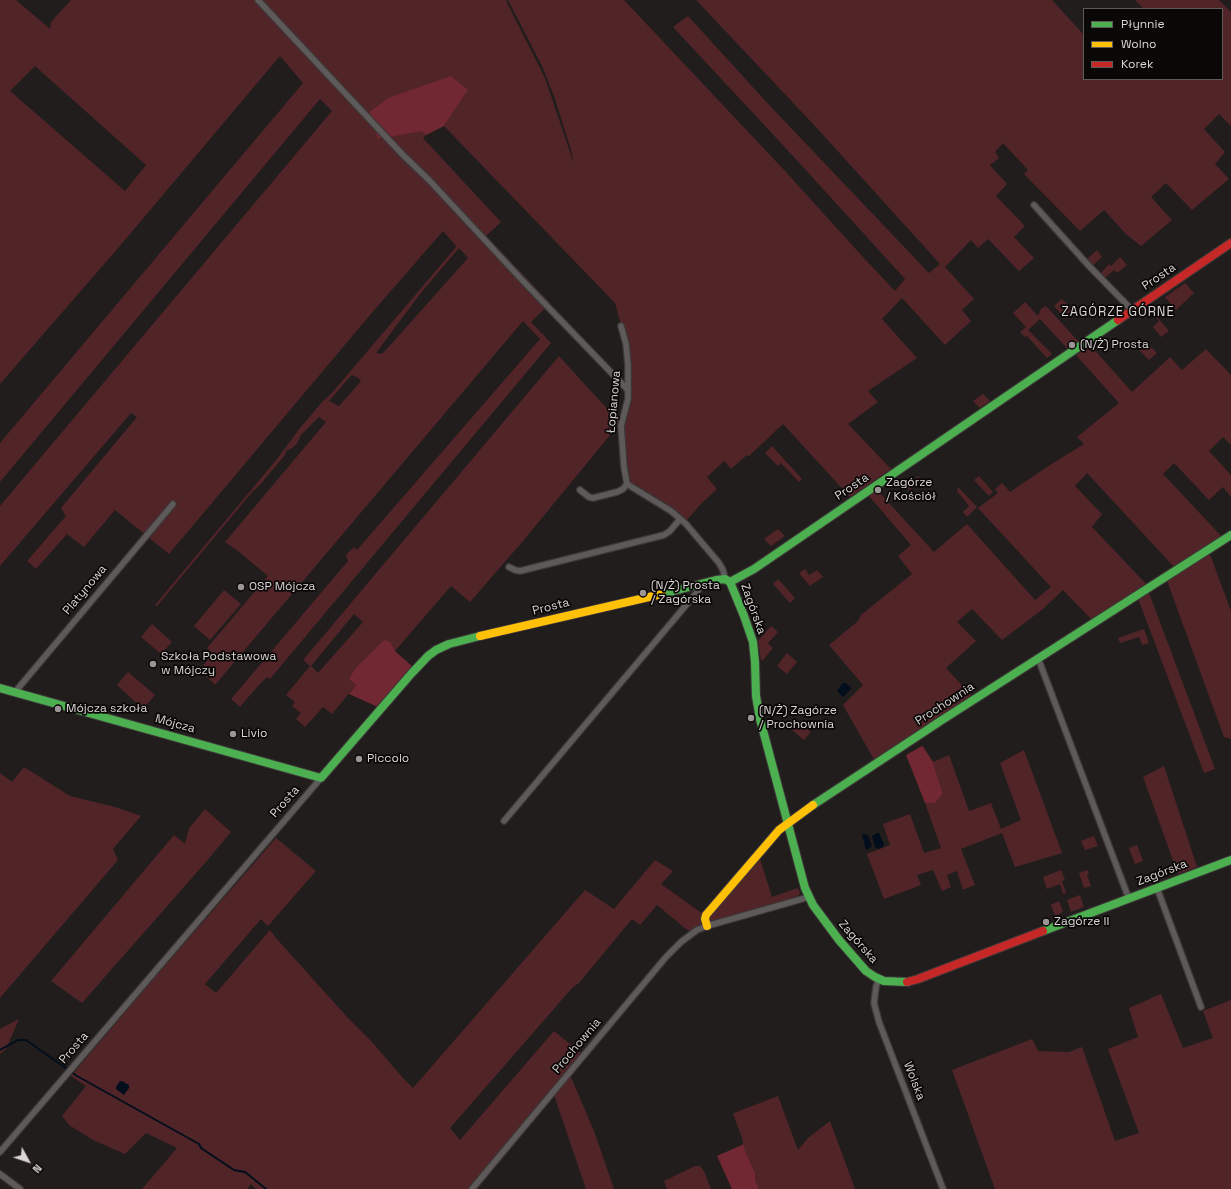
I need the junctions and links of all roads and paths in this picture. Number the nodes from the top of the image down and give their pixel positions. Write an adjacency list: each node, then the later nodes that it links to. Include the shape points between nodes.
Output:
1 (258, 0): 6 (street)
2 (1034, 205): 4 (street)
3 (1231, 243): 4 (street, Prosta)
4 (1132, 310): 13 (street, Prosta, via 760,565)
5 (621, 326): 6 (street, Łopianowa, via 626,344)
6 (628, 390): 7 (street, Łopianowa, via 621,426)
7 (627, 484): 8 (street, via 617,492 594,498); 10 (street)
8 (580, 490)
9 (173, 504): 17 (street, Platynowa)
10 (680, 518): 12 (street, via 664,535 520,570); 13 (street, via 719,563)
11 (1231, 535): 15 (street, Prochownia)
12 (509, 567)
13 (728, 581): 14 (street, Prosta, via 716,580); 20 (street, Zagórska, via 753,642 760,719)
14 (698, 585): 18 (street, Prosta, via 448,644 436,650 411,674); 19 (street, via 698,591)
15 (1038, 658): 20 (street, Prochownia); 24 (street)
16 (0, 688): 17 (street, Mójcza)
17 (15, 692): 18 (street, Mójcza)
18 (321, 778): 28 (street, Prosta)
19 (504, 821)
20 (787, 824): 23 (street, Zagórska); 25 (street, Prochownia, via 709,911 705,919)
21 (1231, 860): 22 (street, Zagórska)
22 (1157, 888): 24 (street, Zagórska); 27 (street)
23 (808, 897): 25 (street, Prochownia); 26 (street, Zagórska, via 858,963)
24 (1129, 899): 26 (street, Zagórska, via 918,979 899,983)
25 (707, 926): 31 (street, Prochownia, via 688,936 670,953)
26 (879, 978): 32 (street, Wolska, via 874,1004 879,1022)
27 (1201, 1007)
28 (0, 1152)
29 (0, 1174): 30 (street)
30 (20, 1189)
31 (472, 1189)
32 (944, 1189)

